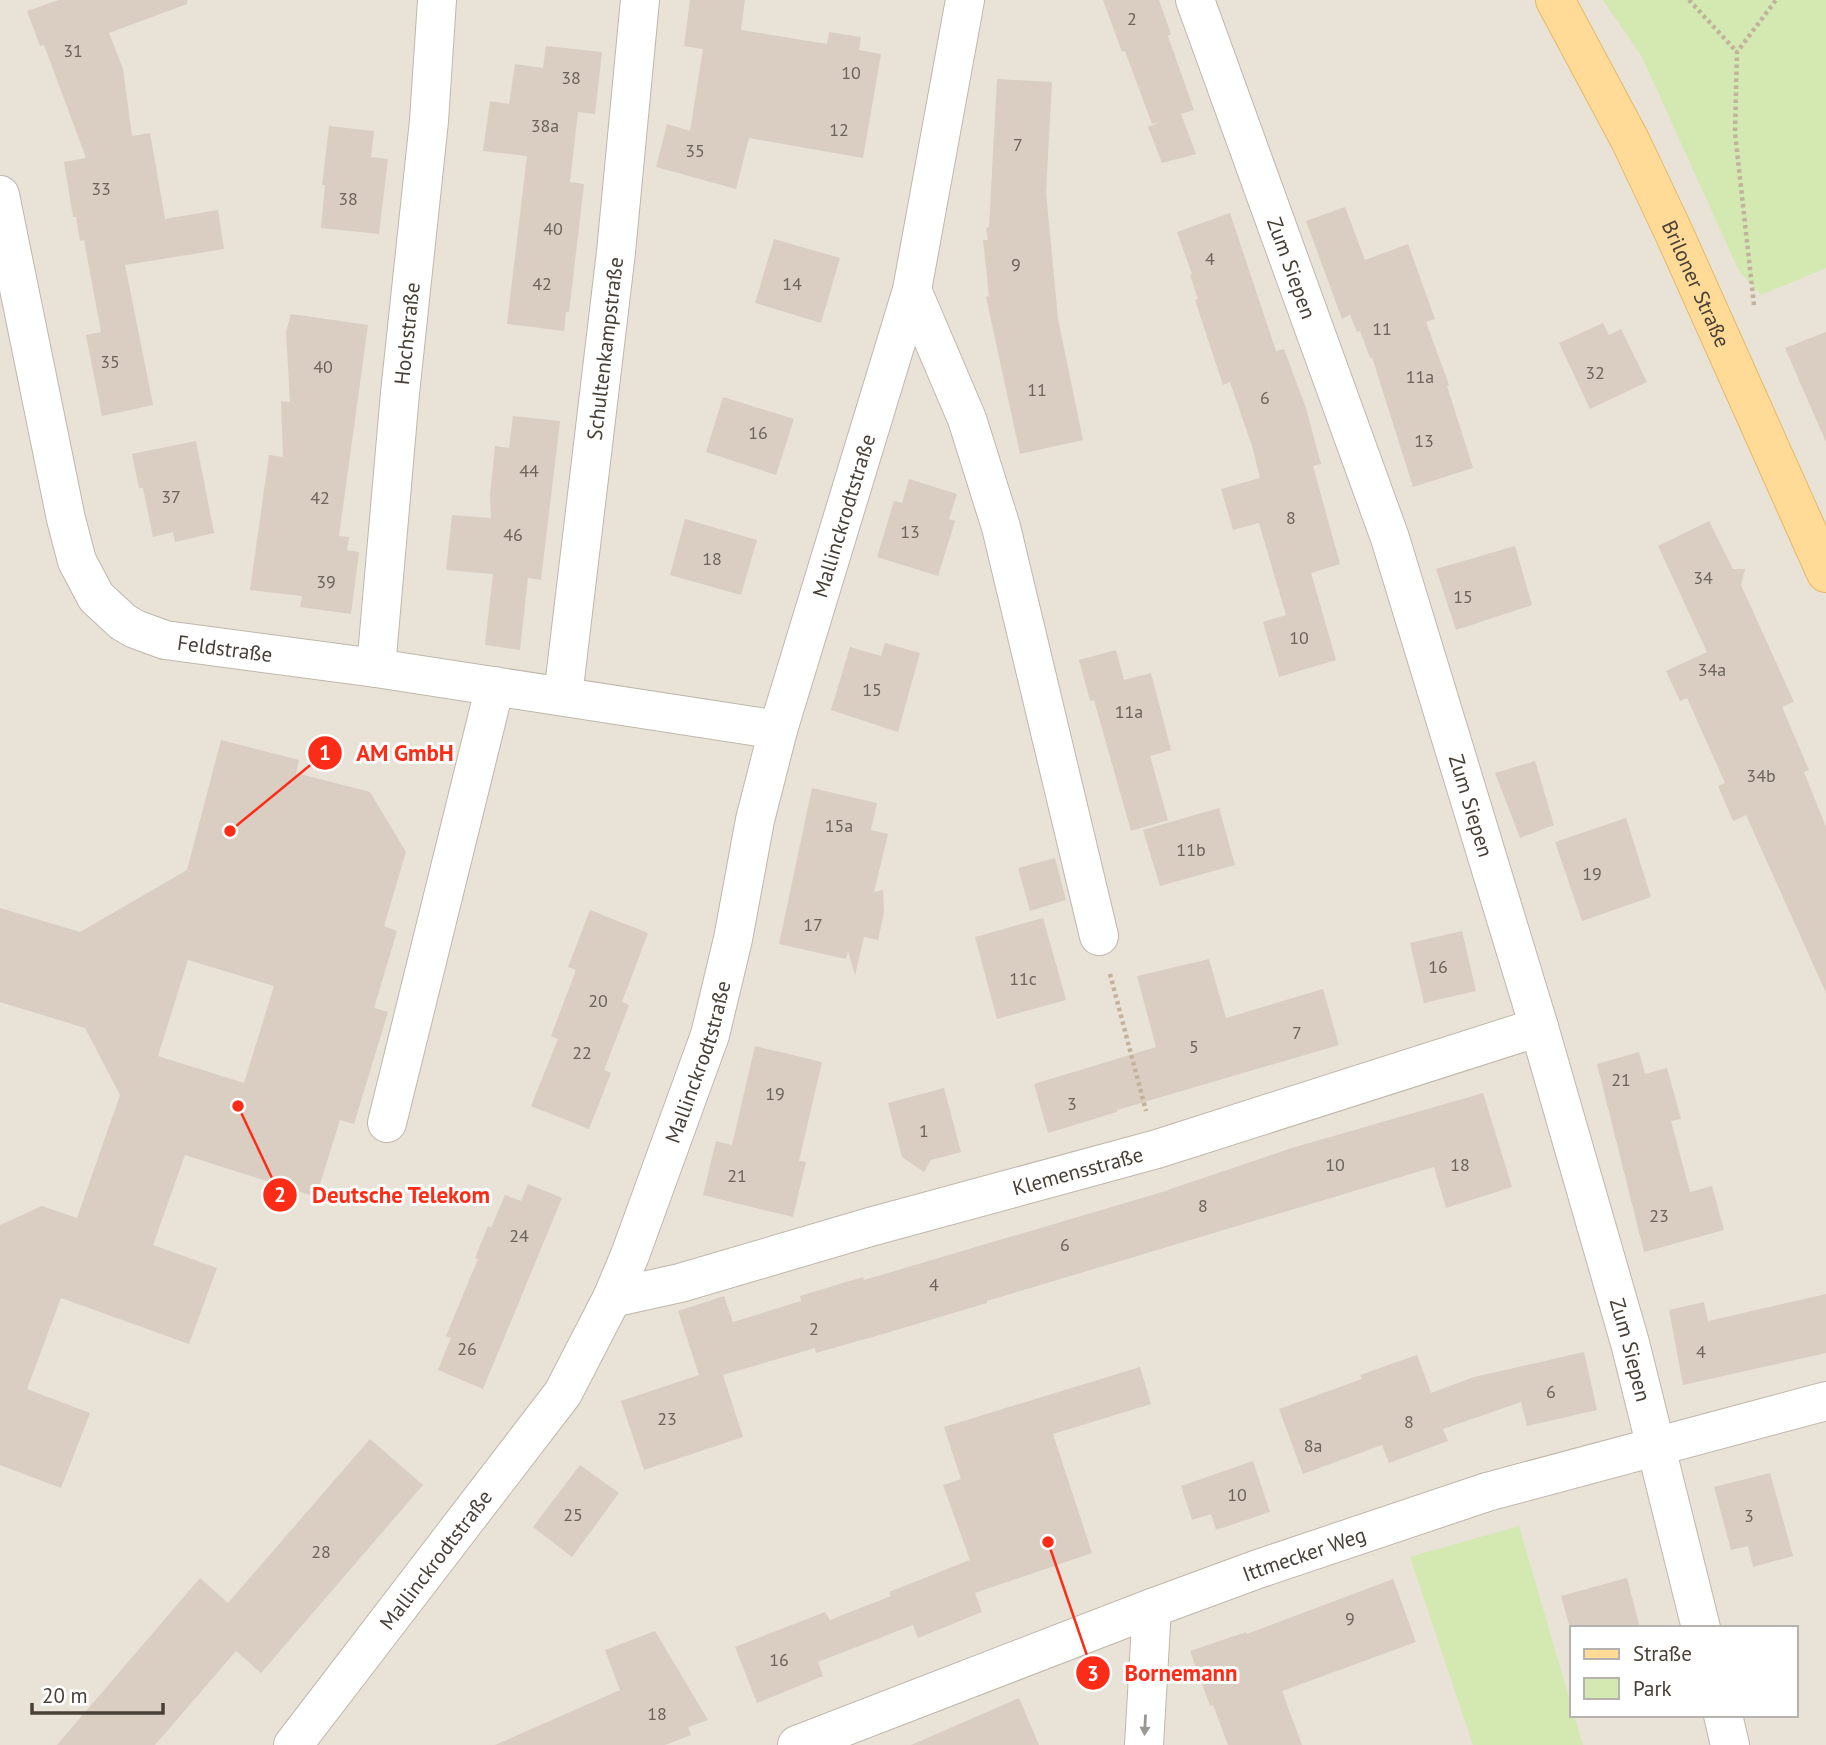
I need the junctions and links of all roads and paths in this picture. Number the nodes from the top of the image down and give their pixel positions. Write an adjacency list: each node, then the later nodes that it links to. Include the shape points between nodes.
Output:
1 (437, 0): 13 (street, Hochstraße)
2 (640, 0): 15 (street, Schultenkampstraße, via 616,252)
3 (965, 0): 10 (street, Mallinckrodtstraße)
4 (1195, 0): 18 (street, Zum Siepen, via 1390,538)
5 (1555, 0): 12 (main road, Briloner Straße, via 1630,140)
6 (1689, 0): 8 (path)
7 (1776, 0): 8 (path)
8 (1737, 52): 11 (path, via 1735,132)
9 (0, 195): 13 (street, Feldstraße, via 66,519 77,561 96,597 123,622 165,640)
10 (912, 290): 16 (street, Mallinckrodtstraße); 17 (street, via 982,461)
11 (1755, 309)
12 (1826, 573)
13 (376, 668): 14 (street, Feldstraße)
14 (495, 686): 15 (street, Feldstraße); 19 (street)
15 (563, 696): 16 (street, Feldstraße)
16 (778, 730): 21 (street, Mallinckrodtstraße, via 710,1035)
17 (1100, 936): 20 (path)
18 (1539, 1027): 20 (street, Klemensstraße); 23 (street, Zum Siepen)
19 (387, 1123)
20 (1157, 1149): 21 (street, Klemensstraße)
21 (612, 1298): 27 (street, Mallinckrodtstraße, via 563,1393)
22 (1826, 1401): 23 (street, Ittmecker Weg)
23 (1656, 1447): 24 (street, Ittmecker Weg, via 1487,1492); 25 (street, Zum Siepen)
24 (1152, 1608): 28 (street, Ittmecker Weg); 29 (street, one-way to 29)
25 (1701, 1626)
26 (1723, 1717): 30 (street)
27 (293, 1745)
28 (797, 1745)
29 (1144, 1745)
30 (1730, 1745)

